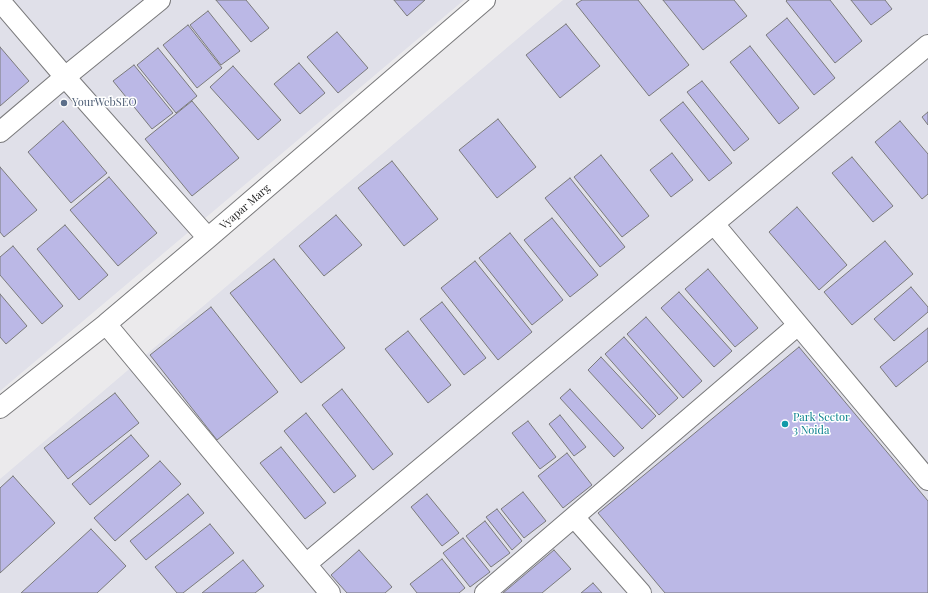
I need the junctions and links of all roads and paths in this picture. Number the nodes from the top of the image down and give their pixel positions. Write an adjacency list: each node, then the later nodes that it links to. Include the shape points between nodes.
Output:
1 (160, 0): 5 (street)
2 (0, 1): 5 (street)
3 (481, 1): 8 (street, Vyapar Marg)
4 (928, 45): 7 (street)
5 (65, 77): 6 (street); 8 (street)
6 (0, 132)
7 (714, 224): 10 (street); 14 (street)
8 (208, 238): 9 (street, Vyapar Marg)
9 (106, 324): 11 (street, Vyapar Marg); 14 (street)
10 (798, 325): 12 (street); 13 (street)
11 (0, 408)
12 (928, 480)
13 (574, 517): 16 (street); 17 (street)
14 (306, 564): 15 (street)
15 (330, 593)
16 (485, 593)
17 (640, 593)

